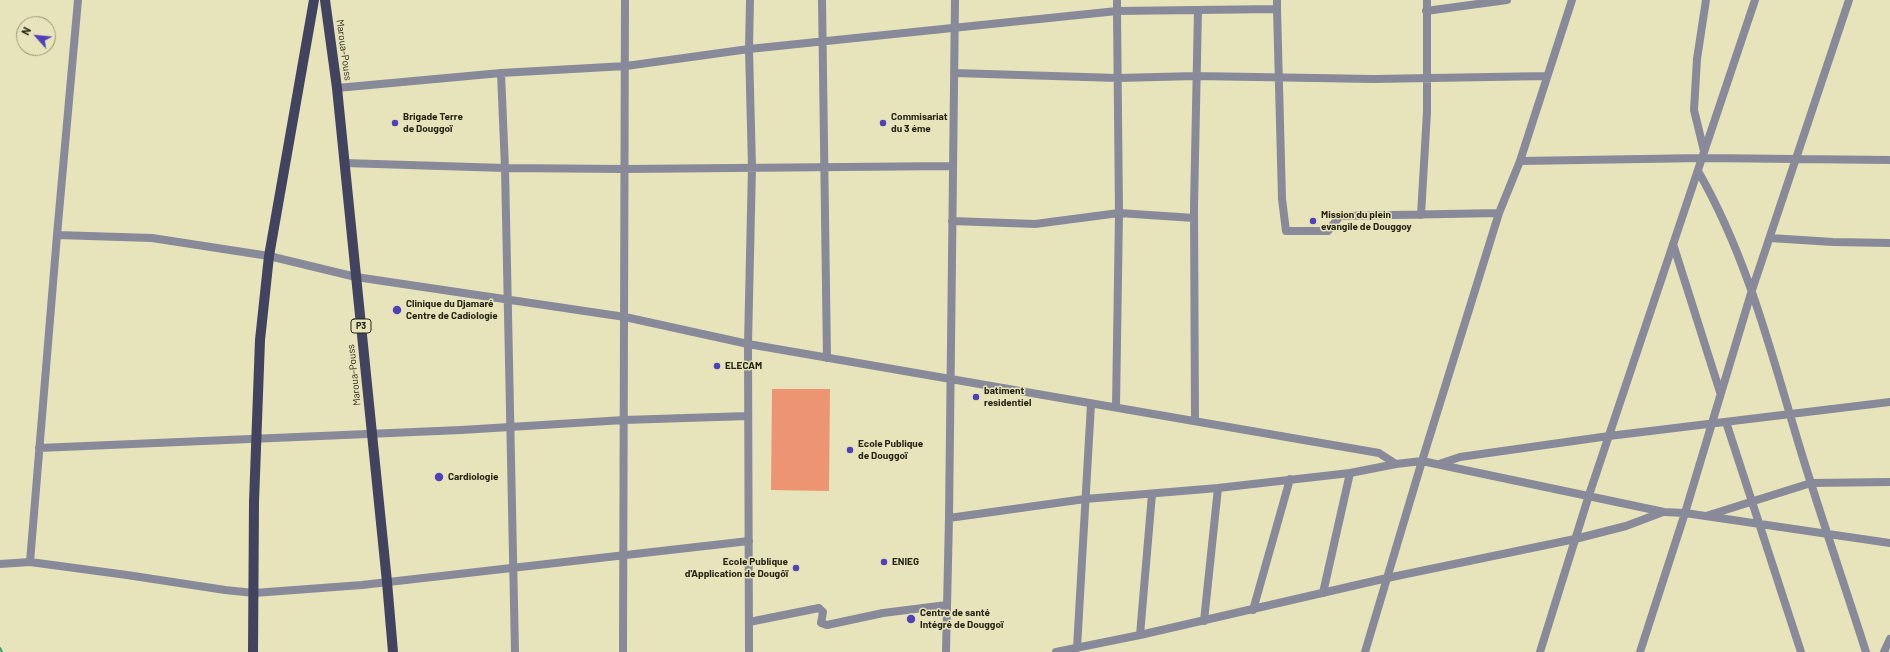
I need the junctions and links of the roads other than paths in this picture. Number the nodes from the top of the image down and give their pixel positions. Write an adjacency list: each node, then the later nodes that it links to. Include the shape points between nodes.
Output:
1 (78, 0): 48 (street)
2 (314, 0): 52 (main road)
3 (325, 0): 31 (main road, Maroua-Pouss / P3)
4 (625, 0): 23 (street)
5 (750, 0): 22 (street)
6 (822, 0): 21 (street)
7 (955, 0): 20 (street)
8 (1117, 0): 18 (street)
9 (1277, 0): 16 (street)
10 (1426, 0): 19 (street)
11 (1507, 0): 19 (street)
12 (1572, 0): 27 (street)
13 (1706, 0): 32 (street, via 1697,59 1694,110)
14 (1755, 0): 32 (street)
15 (1849, 0): 34 (street)
16 (1277, 9): 17 (street); 29 (street)
17 (1198, 10): 18 (street); 26 (street)
18 (1117, 11): 20 (street); 28 (street)
19 (1426, 11): 30 (street)
20 (955, 27): 21 (street); 25 (street)
21 (823, 41): 22 (street); 39 (street)
22 (749, 49): 23 (street); 38 (street)
23 (626, 66): 24 (street); 41 (street)
24 (501, 73): 31 (street); 40 (street)
25 (954, 73): 28 (street); 37 (street)
26 (1196, 76): 28 (street); 29 (street); 46 (street)
27 (1547, 76): 30 (street); 33 (street)
28 (1118, 78): 43 (street)
29 (1279, 78): 30 (street); 45 (street, via 1282,199 1286,231 1328,230 1340,216)
30 (1426, 78): 45 (street, via 1427,112)
31 (336, 88): 36 (main road, Maroua-Pouss / P3)
32 (1703, 155): 33 (street); 34 (street); 42 (street)
33 (1520, 160): 44 (street)
34 (1794, 160): 35 (street); 49 (street)
35 (1890, 160)
36 (344, 163): 40 (street); 53 (main road, Maroua-Pouss / P3)
37 (952, 166): 39 (street); 47 (street)
38 (752, 167): 39 (street); 41 (street); 57 (street)
39 (824, 167): 58 (street)
40 (505, 168): 41 (street); 55 (street)
41 (626, 169): 56 (street)
42 (1698, 171): 51 (street); 54 (street, via 1723,217)
43 (1119, 213): 46 (street); 47 (street, via 1035,224); 63 (street)
44 (1499, 214): 45 (street); 75 (street)
45 (1421, 215)
46 (1194, 218): 67 (street)
47 (952, 221): 59 (street)
48 (57, 235): 52 (street, via 152,238); 74 (street)
49 (1770, 238): 50 (street); 54 (street)
50 (1890, 243)
51 (1673, 244): 60 (street); 72 (street)
52 (269, 256): 53 (street); 73 (main road, via 260,340)
53 (356, 277): 55 (street); 71 (main road, Maroua-Pouss / P3)
54 (1752, 290): 60 (street); 64 (street)
55 (507, 298): 56 (street); 70 (street)
56 (625, 317): 57 (street); 66 (street)
57 (748, 344): 58 (street); 65 (street)
58 (826, 358): 59 (street)
59 (950, 379): 62 (street); 90 (street)
60 (1720, 393): 69 (street)
61 (1890, 402): 64 (street)
62 (1091, 404): 63 (street); 85 (street)
63 (1116, 407): 67 (street)
64 (1791, 414): 68 (street); 81 (street)
65 (748, 416): 66 (street); 94 (street)
66 (624, 420): 70 (street); 96 (street)
67 (1195, 421): 76 (street, via 1379,453)
68 (1726, 422): 69 (street); 86 (street)
69 (1711, 424): 72 (street); 88 (street)
70 (510, 427): 71 (street); 99 (street)
71 (372, 434): 73 (street); 101 (main road, Maroua-Pouss / P3)
72 (1608, 436): 77 (street, via 1460,457); 84 (street)
73 (257, 438): 74 (street); 102 (main road)
74 (39, 448): 97 (street)
75 (1422, 461): 76 (street); 77 (street); 100 (street)
76 (1396, 464): 78 (street)
77 (1439, 464): 84 (street)
78 (1350, 473): 79 (street); 103 (street)
79 (1290, 479): 82 (street); 105 (street)
80 (1890, 482): 81 (street)
81 (1811, 483): 86 (street); 92 (street)
82 (1218, 488): 83 (street); 106 (street)
83 (1152, 494): 85 (street); 108 (street)
84 (1589, 495): 87 (street); 93 (street)
85 (1085, 499): 90 (street); 110 (street)
86 (1752, 500): 89 (street); 91 (street)
87 (1664, 512): 88 (street); 93 (street)
88 (1685, 513): 89 (street); 120 (street)
89 (1705, 516): 91 (street)
90 (949, 518): 104 (street)
91 (1760, 524): 92 (street); 121 (street)
92 (1828, 534): 95 (street); 122 (street)
93 (1575, 540): 100 (street); 119 (street)
94 (749, 541): 96 (street); 107 (street)
95 (1890, 543)
96 (624, 554): 99 (street); 114 (street)
97 (30, 562): 98 (street); 102 (street)
98 (0, 564)
99 (514, 569): 101 (street); 113 (street)
100 (1387, 578): 103 (street); 118 (street)
101 (387, 582): 102 (street); 112 (main road, Maroua-Pouss / P3)
102 (254, 593): 111 (main road)
103 (1323, 593): 105 (street)
104 (947, 605): 107 (street, via 883,613 827,625 821,623 823,612 819,608); 116 (street)
105 (1253, 610): 106 (street)
106 (1204, 620): 108 (street)
107 (749, 622): 115 (street)
108 (1140, 635): 110 (street)
109 (1890, 639): 123 (street)
110 (1077, 648): 117 (street)
111 (253, 652)
112 (393, 652)
113 (515, 652)
114 (623, 652)
115 (749, 652)
116 (946, 652)
117 (1056, 652)
118 (1365, 652)
119 (1540, 652)
120 (1640, 652)
121 (1801, 652)
122 (1866, 652)
123 (1884, 652)

